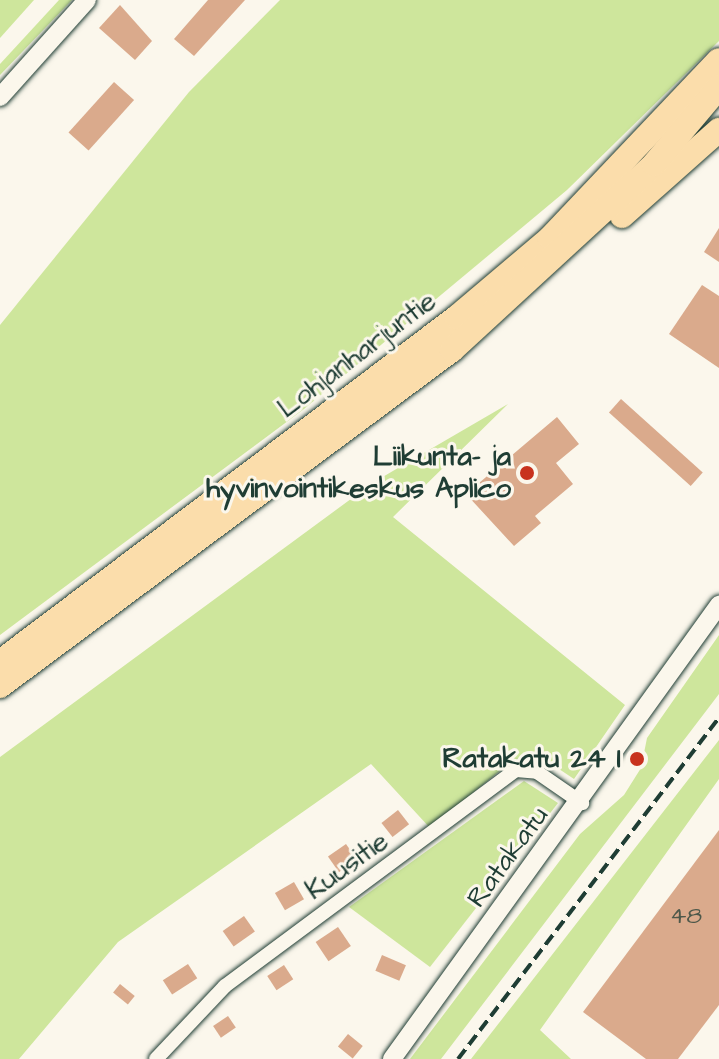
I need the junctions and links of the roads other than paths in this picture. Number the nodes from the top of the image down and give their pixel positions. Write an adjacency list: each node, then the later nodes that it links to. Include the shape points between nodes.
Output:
1 (87, 0): 4 (street)
2 (719, 60): 8 (highway, Lohjanharjuntie, via 550,238 457,317)
3 (719, 87): 6 (highway, Lohjanharjuntie, via 654,164)
4 (0, 97)
5 (719, 130): 6 (highway, via 543,286)
6 (500, 309): 9 (highway, Lohjanharjuntie)
7 (719, 605): 10 (street, Ratakatu)
8 (0, 662)
9 (0, 686)
10 (582, 803): 11 (street, Kuusitie, via 537,772 516,770 225,986); 12 (street, Ratakatu)
11 (156, 1059)
12 (392, 1059)

